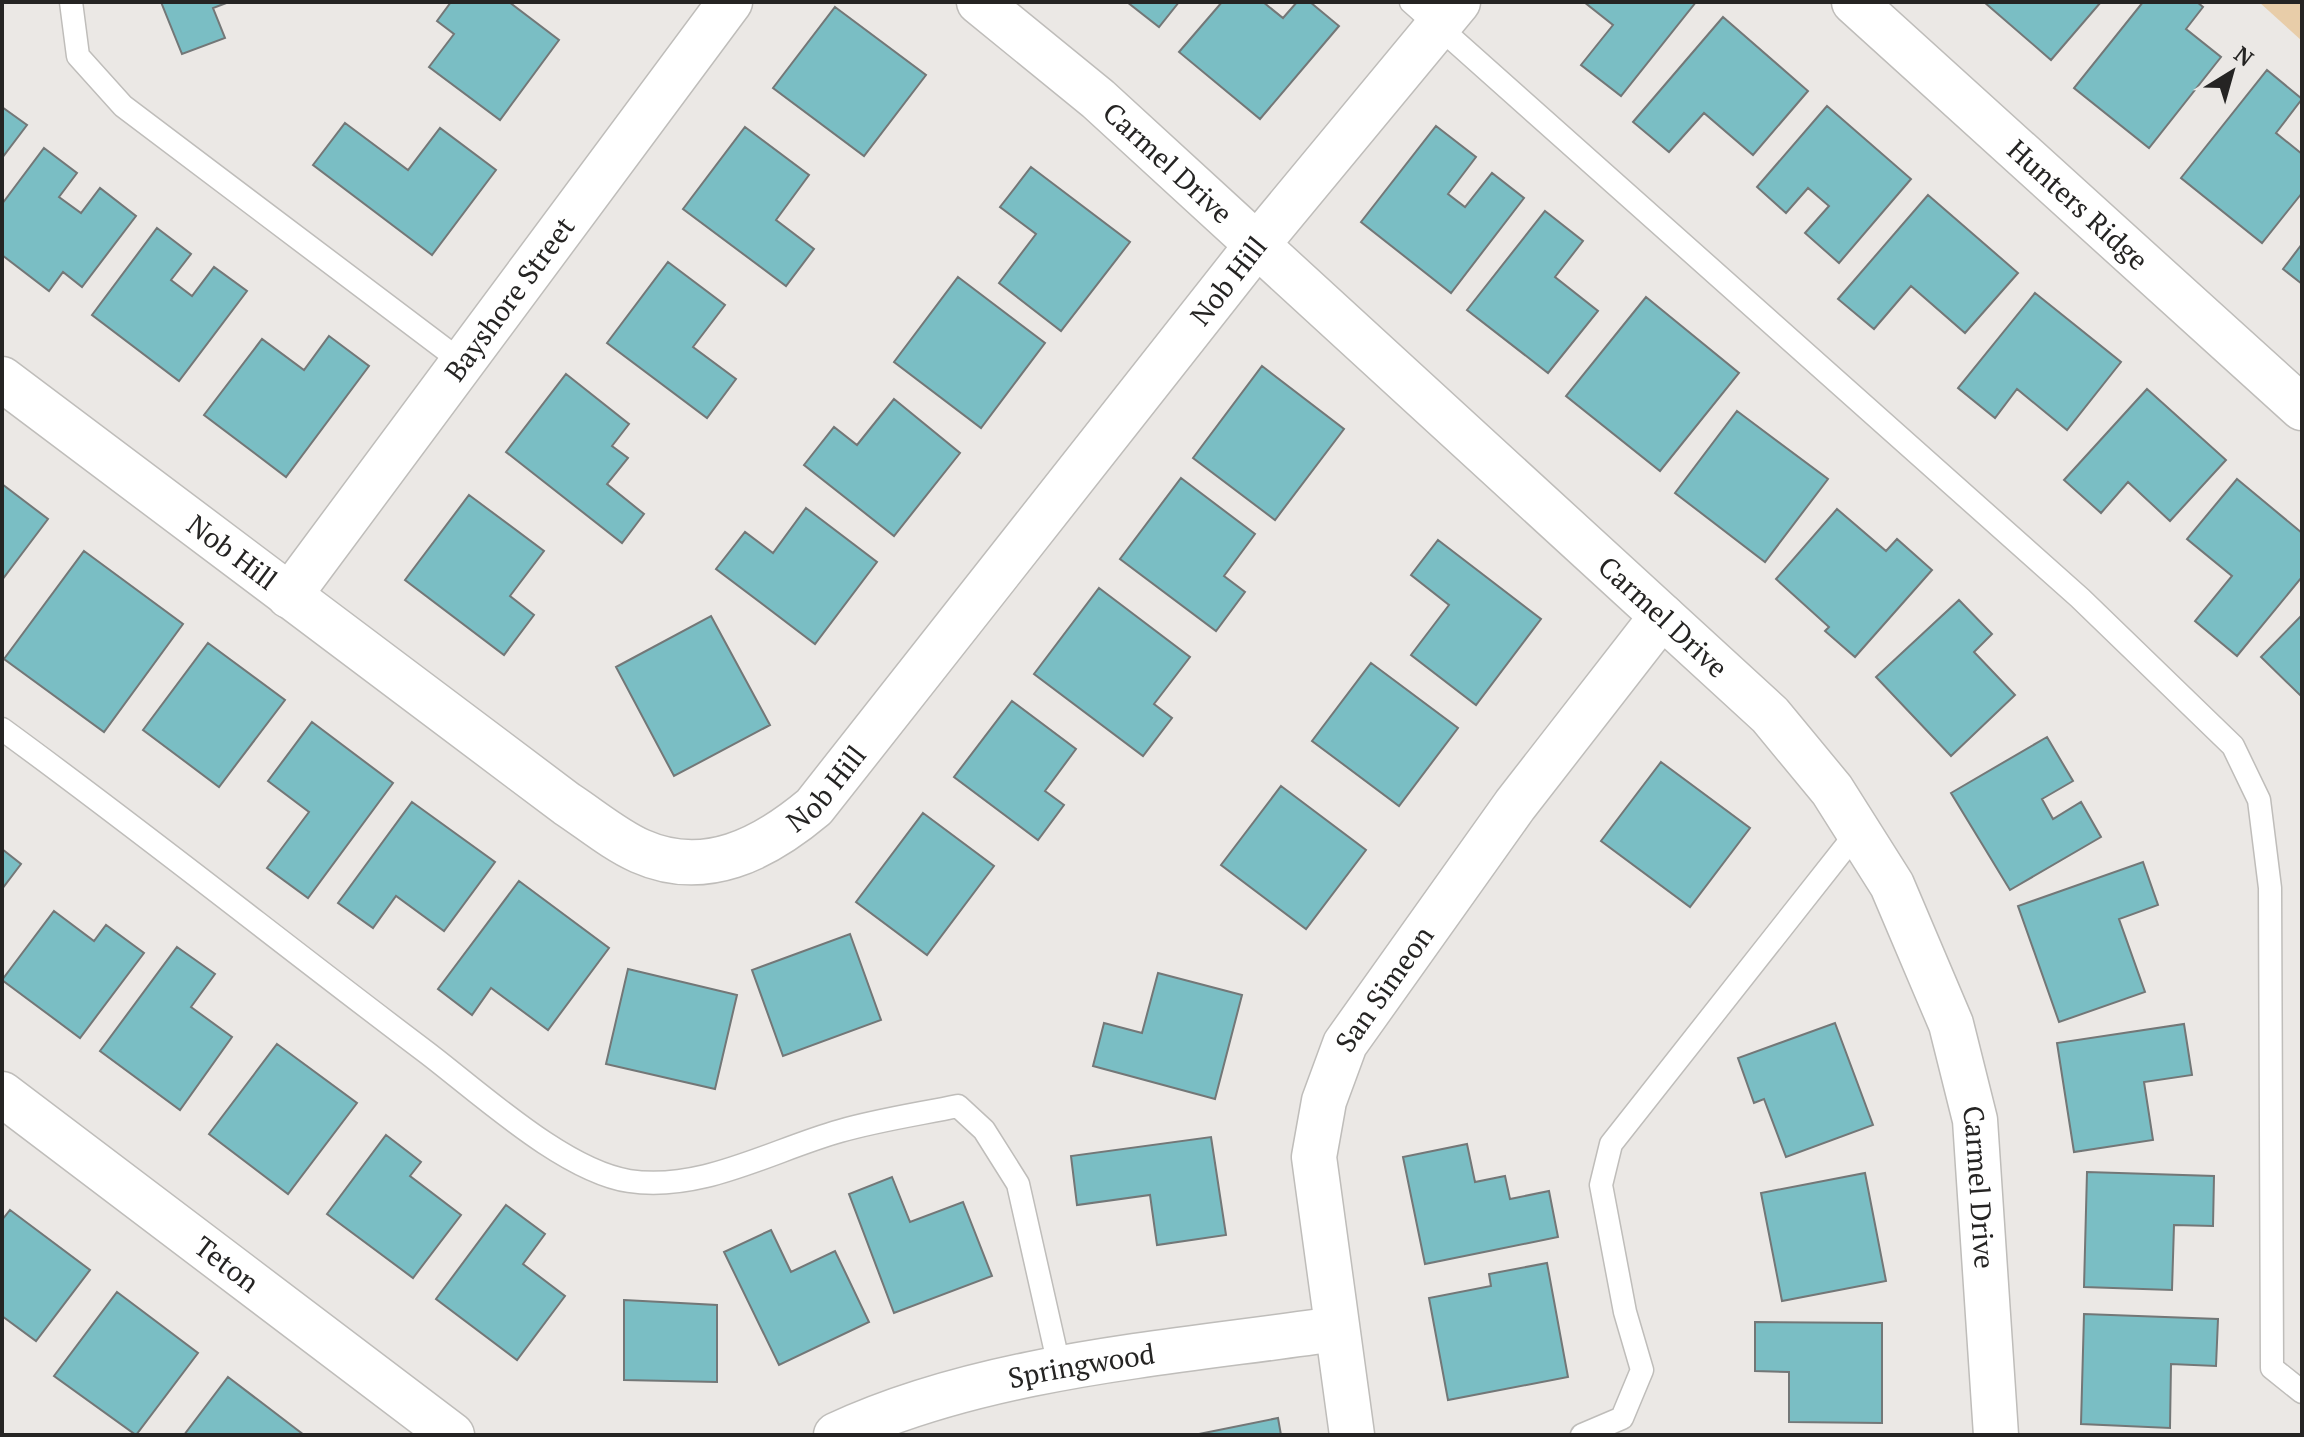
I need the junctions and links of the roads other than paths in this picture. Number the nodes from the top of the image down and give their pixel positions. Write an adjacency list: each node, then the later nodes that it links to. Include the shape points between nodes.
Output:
1 (71, 2): 7 (lane, via 78,56 123,106)
2 (730, 2): 7 (street, Bayshore Street)
3 (979, 2): 6 (street, Carmel Drive, via 1098,99)
4 (1854, 2): 9 (street, Hunters Ridge)
5 (1435, 10): 6 (street, Nob Hill); 17 (lane, via 2080,598 2233,746 2259,800 2270,888 2272,1368)
6 (1256, 246): 10 (street, Nob Hill, via 814,807 783,833 723,861 681,863 639,851 567,804); 11 (street, Carmel Drive)
7 (462, 362): 10 (street, Bayshore Street)
8 (2, 379): 10 (street, Nob Hill)
9 (2302, 408)
10 (289, 596)
11 (1662, 616): 13 (street, Carmel Drive, via 1770,715 1832,790); 15 (street, San Simeon, via 1515,805 1345,1044 1324,1101 1314,1157)
12 (2, 729): 16 (lane, via 517,1121 595,1172 631,1181 689,1180 839,1131 958,1106 984,1130 1018,1184)
13 (1858, 831): 21 (lane, via 1611,1144 1601,1185 1625,1312 1642,1370 1622,1418); 22 (street, Carmel Drive, via 1892,885 1951,1024 1975,1120)
14 (2, 1094): 18 (street, Teton)
15 (1335, 1329): 16 (street, Springwood); 20 (street, San Simeon)
16 (1060, 1370): 19 (street, Springwood, via 993,1382)
17 (2302, 1392)
18 (452, 1435)
19 (836, 1435)
20 (1352, 1435)
21 (1582, 1435)
22 (1996, 1435)

